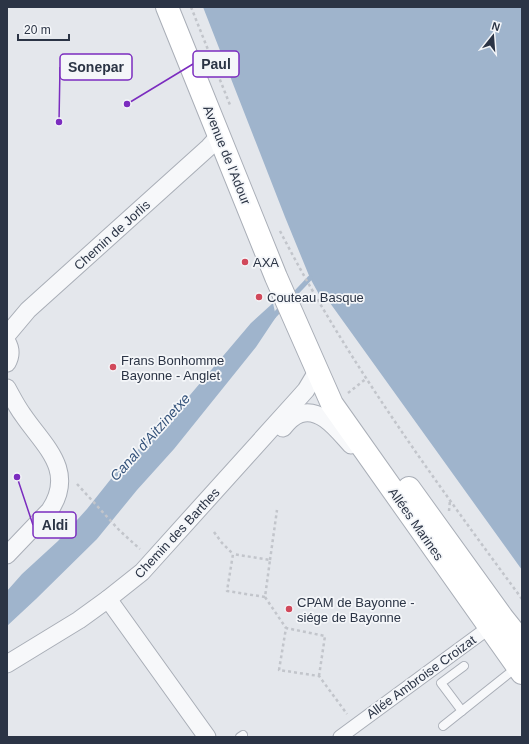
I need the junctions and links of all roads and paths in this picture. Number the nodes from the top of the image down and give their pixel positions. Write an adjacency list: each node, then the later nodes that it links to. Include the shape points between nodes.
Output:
1 (167, 7): 4 (main road, Avenue de l'Adour)
2 (191, 7): 3 (path)
3 (231, 109)
4 (219, 136): 6 (main road, Avenue de l'Adour); 7 (street, Chemin de Jorlis, via 209,148 28,310)
5 (278, 226): 23 (path, via 319,302 391,416)
6 (290, 309): 10 (main road, Allées Marines)
7 (7, 335)
8 (7, 342): 9 (street, via 10,356)
9 (7, 363)
10 (318, 370): 12 (street, Chemin des Barthes, via 306,390); 14 (main road, Allées Marines, via 332,404); 24 (main road, Allées Marines, via 344,396)
11 (7, 388): 18 (street, via 22,415 53,456 58,465 60,482 56,501 50,510)
12 (241, 463): 14 (street, Chemin des Barthes, via 299,414 311,413 330,422); 20 (street, Chemin des Barthes)
13 (84, 491): 20 (path, via 120,531)
14 (395, 495): 24 (main road, Allées Marines)
15 (278, 510): 19 (path)
16 (214, 532): 17 (path)
17 (233, 554): 19 (path); 21 (path, via 227,591)
18 (7, 555)
19 (270, 560): 21 (path)
20 (152, 561): 22 (street, Chemin des Barthes)
21 (265, 597): 25 (path)
22 (108, 599): 27 (street, Chemin des Barthes); 34 (street)
23 (522, 599)
24 (495, 622): 26 (main road, Allées Marines); 29 (main road, Allées Marines); 32 (street, Allée Ambroise Croizat)
25 (286, 628): 30 (path, via 325,636); 30 (path, via 279,670)
26 (522, 642)
27 (7, 664)
28 (464, 666): 31 (lane, via 441,683)
29 (520, 667): 31 (lane)
30 (319, 676): 32 (path)
31 (462, 711): 33 (lane)
32 (356, 726): 35 (street, Allée Ambroise Croizat)
33 (443, 726)
34 (207, 737)
35 (340, 737)

